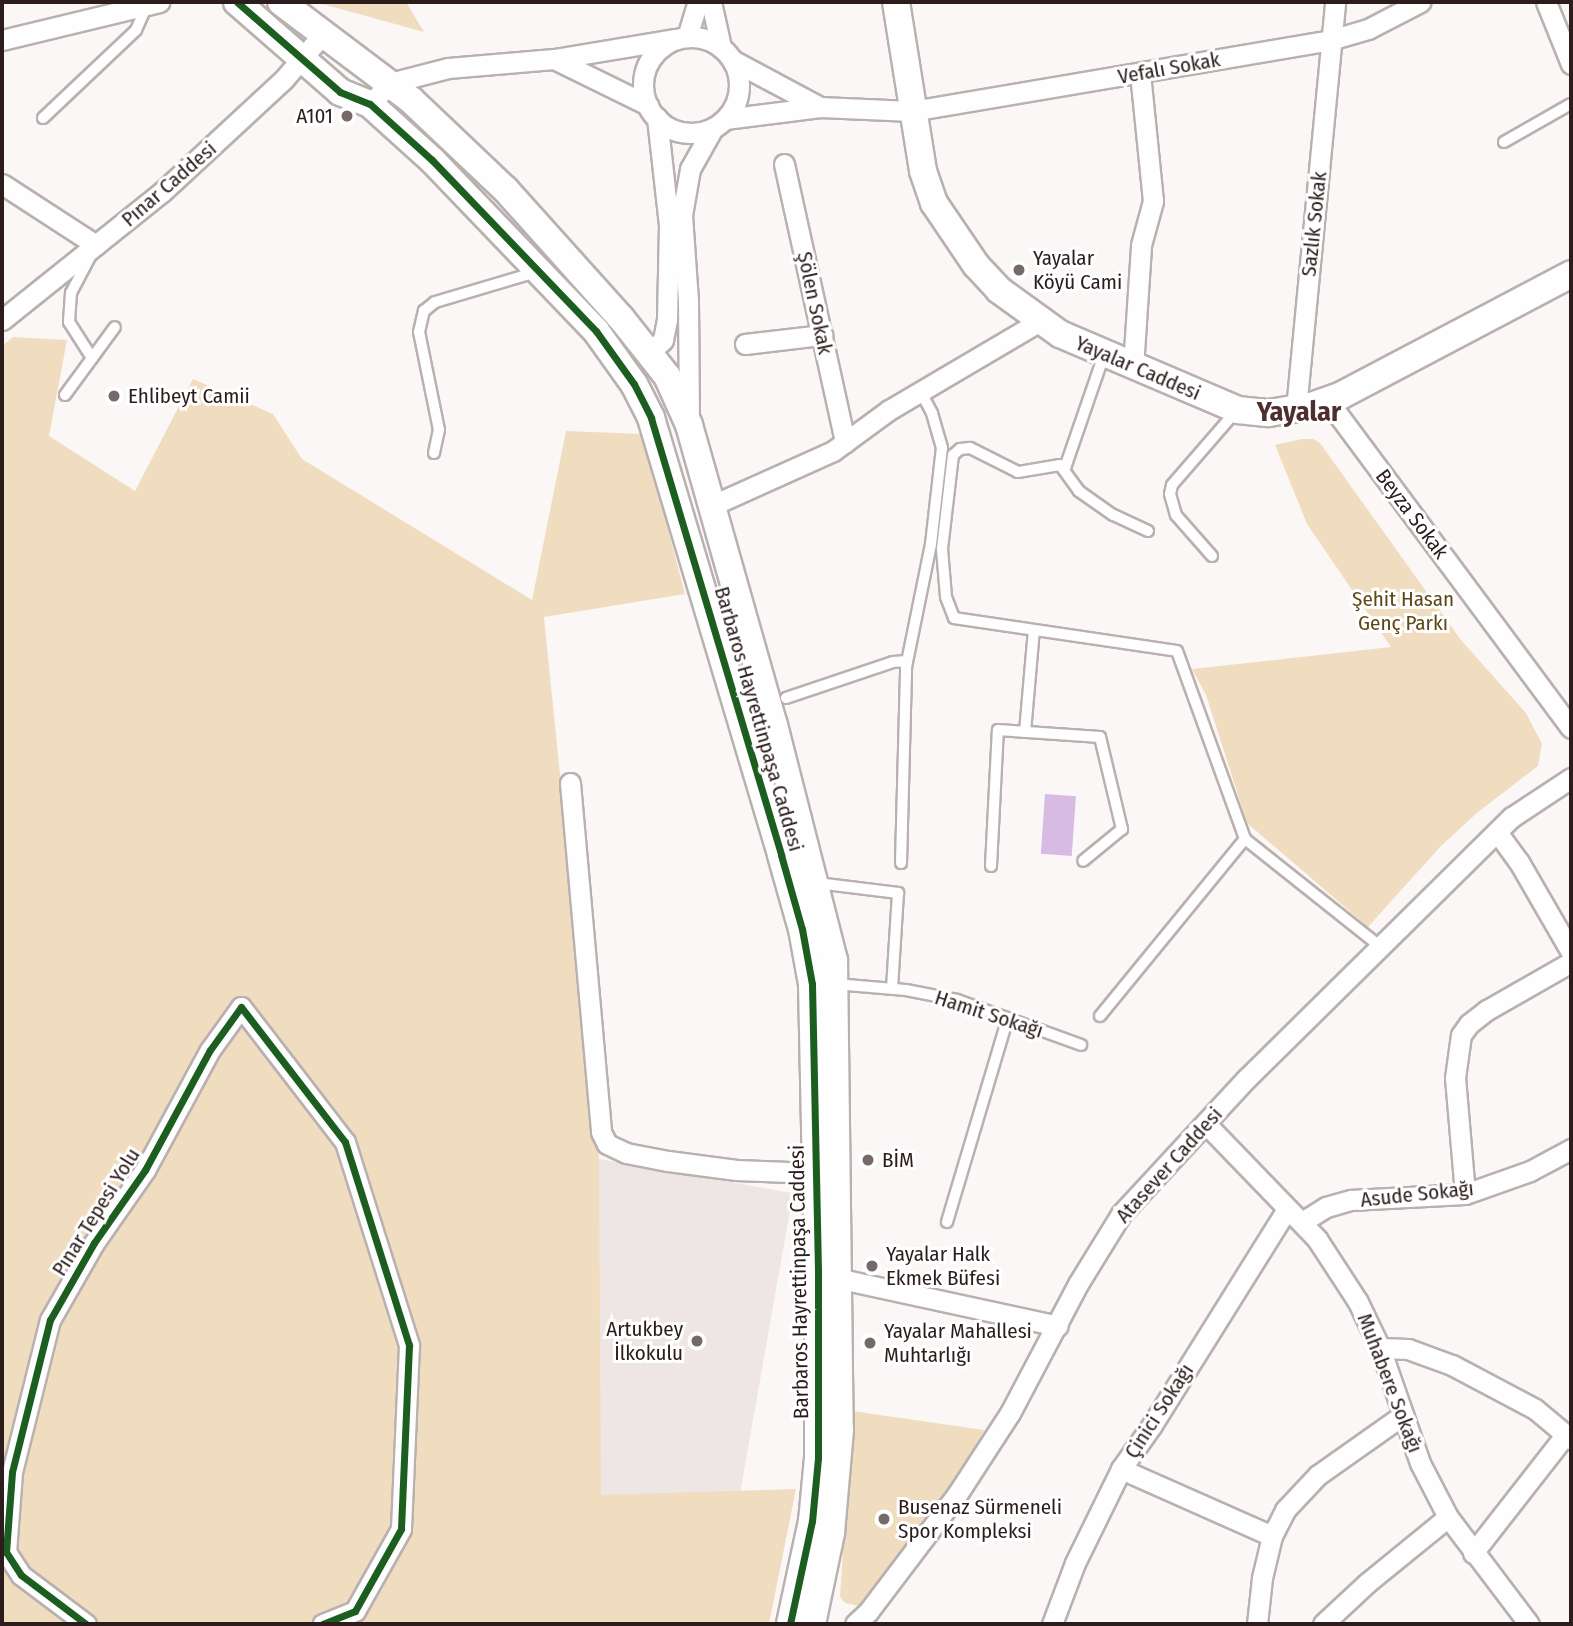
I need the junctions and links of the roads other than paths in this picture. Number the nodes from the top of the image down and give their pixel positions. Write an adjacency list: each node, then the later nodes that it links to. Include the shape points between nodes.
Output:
1 (237, 2): 16 (street, Barbaros Hayrettinpaşa Caddesi)
2 (281, 2): 10 (street, Barbaros Hayrettinpaşa Caddesi)
3 (698, 2): 11 (street)
4 (711, 2): 14 (street)
5 (896, 2): 23 (street, Yayalar Caddesi)
6 (1335, 2): 12 (street, Sazlık Sokak)
7 (1420, 2): 12 (street, Vefalı Sokak, via 1368,29)
8 (1545, 2): 17 (street)
9 (153, 3): 13 (street); 25 (lane, via 136,30)
10 (323, 34): 16 (street, Pınar Caddesi); 19 (street, Barbaros Hayrettinpaşa Caddesi)
11 (681, 38): 14 (street, via 707,39); 15 (street); 24 (street, via 661,47 644,74 643,90)
12 (1332, 39): 18 (street, Vefalı Sokak); 45 (street, Sazlık Sokak)
13 (2, 40)
14 (727, 54): 22 (street); 26 (street, via 738,75 739,90)
15 (554, 59): 19 (street, via 448,68); 24 (street)
16 (301, 60): 20 (street, Barbaros Hayrettinpaşa Caddesi, via 340,92); 30 (street, Pınar Caddesi, via 207,152)
17 (1571, 64)
18 (1140, 73): 23 (street, Vefalı Sokak); 41 (street, via 1153,201 1141,244)
19 (390, 83): 20 (street); 38 (street, Barbaros Hayrettinpaşa Caddesi, via 506,190)
20 (370, 104): 31 (street, Barbaros Hayrettinpaşa Caddesi, via 432,160)
21 (1571, 104): 27 (lane)
22 (820, 107): 23 (street, Vefalı Sokak); 26 (street, Vefalı Sokak)
23 (912, 111): 34 (street, Yayalar Caddesi, via 923,171 934,203 951,231 999,290)
24 (652, 112): 26 (street, via 683,132); 38 (street, via 669,225 667,320 663,340)
25 (43, 118)
26 (719, 123): 47 (street, via 690,169 682,215)
27 (1504, 142)
28 (785, 164): 36 (street, Şölen Sokak)
29 (2, 184): 30 (street)
30 (96, 245): 33 (street, Pınar Caddesi); 40 (lane, via 71,293 69,322)
31 (539, 271): 49 (lane, via 435,302 424,311 419,332 439,430); 70 (street, Barbaros Hayrettinpaşa Caddesi, via 610,350 635,384 651,418 802,929)
32 (1571, 274): 44 (street, Yayalar Caddesi)
33 (2, 320)
34 (1040, 321): 39 (street, Yayalar Caddesi); 42 (street)
35 (115, 327): 40 (lane)
36 (822, 335): 37 (street); 48 (street, Şölen Sokak)
37 (745, 344)
38 (649, 353): 47 (street, Barbaros Hayrettinpaşa Caddesi, via 667,376)
39 (1104, 355): 41 (street, Yayalar Caddesi); 50 (lane)
40 (92, 358): 43 (lane)
41 (1133, 367): 46 (street, Yayalar Caddesi)
42 (921, 392): 48 (street); 55 (lane, via 942,448 931,544)
43 (65, 395)
44 (1328, 401): 45 (street, Yayalar Caddesi); 57 (street, Beyza Sokak)
45 (1296, 409): 46 (street, Yayalar Caddesi, via 1269,413)
46 (1238, 410): 53 (lane, via 1172,485 1170,494 1176,516)
47 (689, 425): 51 (street, Barbaros Hayrettinpaşa Caddesi)
48 (845, 442): 51 (street)
49 (434, 453)
50 (1065, 468): 52 (lane, via 1074,488 1125,522); 54 (lane, via 1057,464 1018,472 970,447 953,455 942,564 954,618)
51 (713, 505): 66 (street, Barbaros Hayrettinpaşa Caddesi)
52 (1148, 531)
53 (1212, 556)
54 (1034, 630): 58 (lane); 62 (lane, via 1177,652)
55 (907, 661): 56 (lane); 64 (lane)
56 (786, 698)
57 (1571, 728)
58 (1025, 732): 63 (lane, via 1100,737 1122,829); 65 (lane, via 998,730)
59 (1571, 778): 61 (street, Atasever Caddesi, via 1539,797)
60 (570, 783): 77 (street, via 601,1132 607,1144 626,1153 668,1161)
61 (1497, 832): 67 (street, Atasever Caddesi); 68 (street)
62 (1245, 839): 67 (lane); 72 (lane)
63 (1083, 861)
64 (901, 863)
65 (991, 866)
66 (817, 883): 70 (street, Barbaros Hayrettinpaşa Caddesi, via 834,960); 71 (lane, via 898,893)
67 (1381, 947): 75 (street, Atasever Caddesi)
68 (1571, 952)
69 (1571, 962): 78 (street, via 1488,1010 1461,1035 1455,1078)
70 (824, 984): 71 (lane, Hamit Sokağı); 77 (street, Barbaros Hayrettinpaşa Caddesi); 81 (street, Barbaros Hayrettinpaşa Caddesi)
71 (891, 988): 73 (lane, Hamit Sokağı, via 957,1000)
72 (1100, 1016)
73 (1008, 1018): 74 (lane, Hamit Sokağı); 80 (lane)
74 (1081, 1045)
75 (1206, 1124): 79 (street, Muhabere Sokağı); 82 (street, Atasever Caddesi, via 1121,1214)
76 (1571, 1149): 78 (street, Asude Sokağı, via 1530,1171)
77 (816, 1173): 81 (street, Barbaros Hayrettinpaşa Caddesi)
78 (1465, 1194): 79 (street, Asude Sokağı, via 1351,1200)
79 (1294, 1216): 83 (street, Muhabere Sokağı, via 1317,1239 1358,1302); 86 (street, Çinici Sokağı)
80 (947, 1222)
81 (829, 1277): 82 (street); 92 (street, Barbaros Hayrettinpaşa Caddesi, via 812,1521); 93 (street, Barbaros Hayrettinpaşa Caddesi, via 842,1390 838,1479)
82 (1058, 1326): 94 (street, Atasever Caddesi, via 958,1493)
83 (1380, 1348): 84 (street, Muhabere Sokağı); 85 (street, via 1408,1349 1452,1365 1535,1409)
84 (1403, 1415): 87 (street, Muhabere Sokağı, via 1420,1463); 88 (street, via 1318,1475 1285,1510)
85 (1569, 1436): 89 (street)
86 (1121, 1469): 88 (street); 95 (street, Çinici Sokağı, via 1075,1563)
87 (1448, 1517): 89 (street, Muhabere Sokağı); 97 (street)
88 (1272, 1536): 96 (street)
89 (1473, 1553): 98 (street, Muhabere Sokağı)
90 (86, 1624): 91 (street, Pınar Tepesi Yolu, via 21,1575 6,1552 12,1472 50,1321 94,1243 145,1170 210,1050 241,1007 345,1142 409,1345 401,1529 355,1611)
91 (323, 1624)
92 (790, 1624)
93 (812, 1624)
94 (855, 1624)
95 (1052, 1624)
96 (1257, 1624)
97 (1323, 1624)
98 (1527, 1624)

